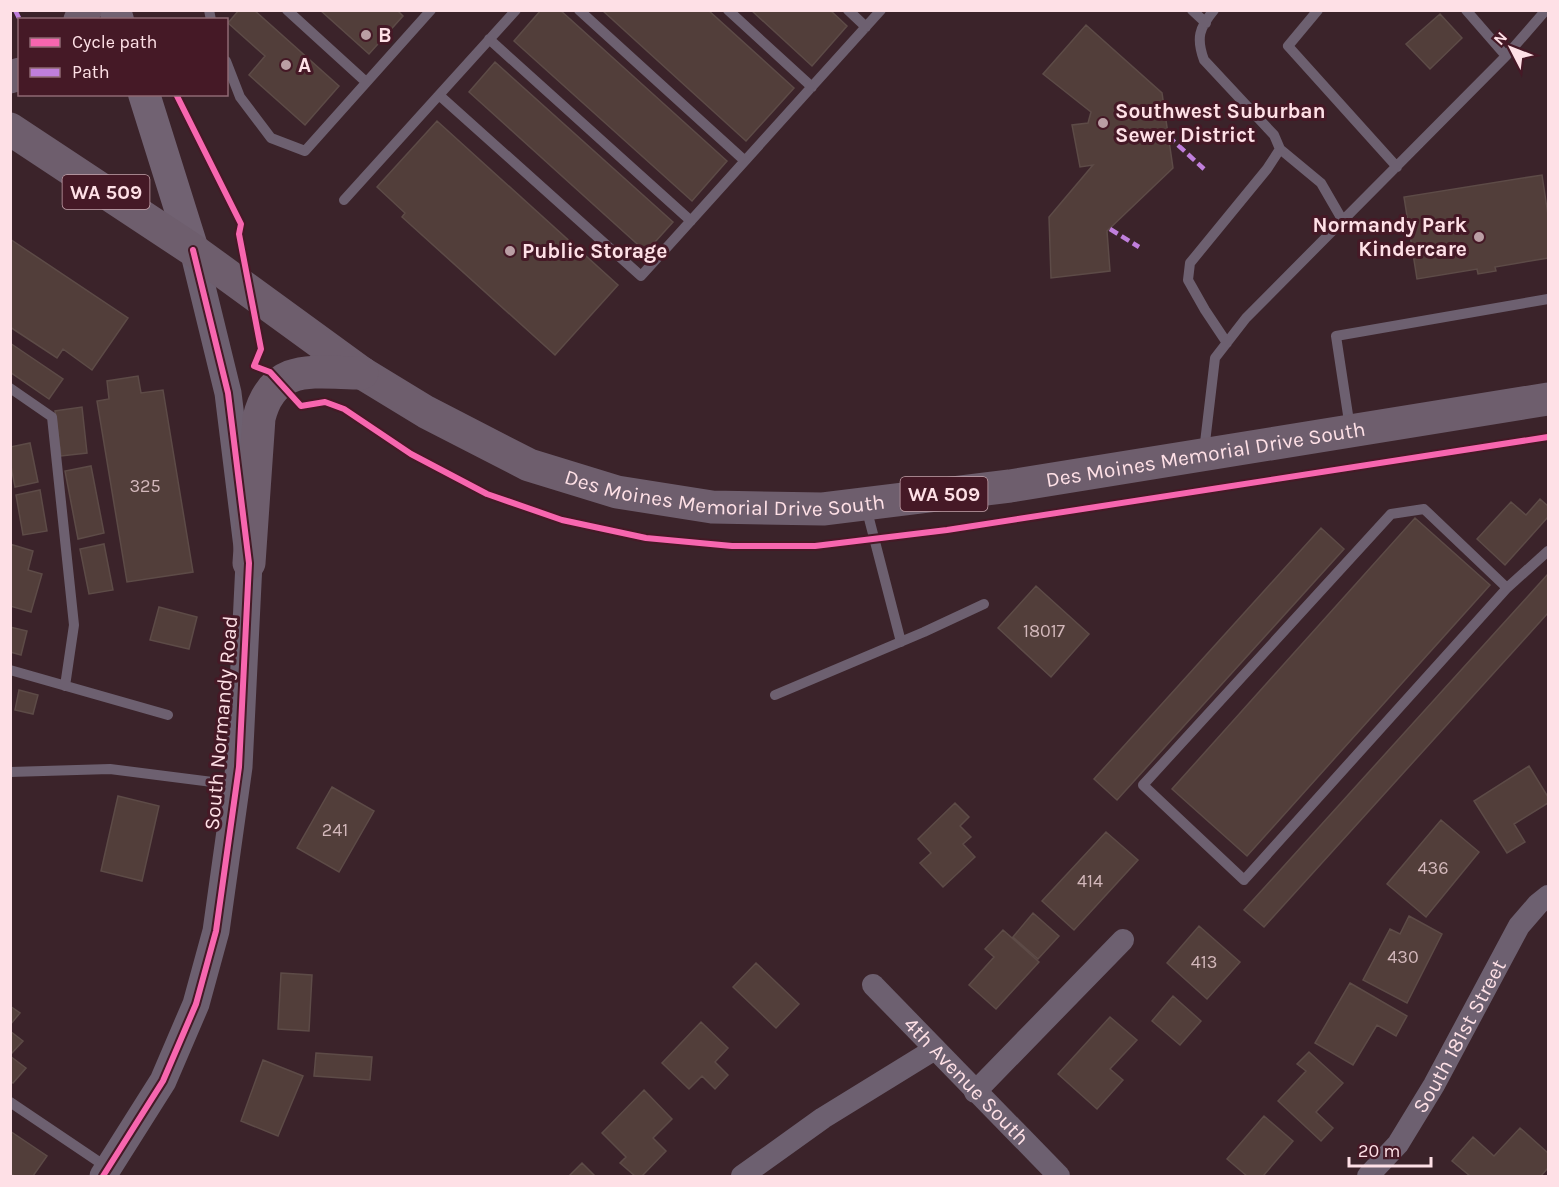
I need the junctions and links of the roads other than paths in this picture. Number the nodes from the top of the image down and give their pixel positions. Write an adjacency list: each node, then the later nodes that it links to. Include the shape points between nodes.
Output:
1 (287, 10): 18 (lane)
2 (431, 10): 18 (lane)
3 (516, 10): 15 (lane)
4 (579, 10): 24 (lane)
5 (728, 10): 19 (lane)
6 (848, 10): 14 (lane)
7 (881, 10): 14 (lane)
8 (1192, 10): 13 (lane)
9 (1214, 10): 13 (lane)
10 (1318, 10): 25 (lane, via 1288,46)
11 (1466, 10): 16 (lane)
12 (1546, 10): 16 (lane)
13 (1206, 22): 23 (lane, via 1199,45 1204,60 1274,135)
14 (866, 27): 19 (lane)
15 (489, 39): 20 (lane); 27 (lane)
16 (1506, 56): 25 (lane)
17 (228, 66): 18 (lane, via 240,97 271,138 304,151)
18 (366, 82)
19 (812, 87): 24 (lane)
20 (439, 95): 26 (lane); 27 (lane, via 641,276)
21 (145, 96): 29 (main road)
22 (10, 129): 29 (main road, WA 509)
23 (1280, 149): 28 (lane, via 1322,183); 31 (lane, via 1190,263 1188,280)
24 (745, 161): 27 (lane)
25 (1397, 167): 28 (lane)
26 (344, 200)
27 (691, 221)
28 (1343, 221): 31 (lane, via 1246,318)
29 (193, 250): 32 (main road, Des Moines Memorial Drive South / WA 509); 39 (street, South Normandy Road, via 228,393)
30 (1548, 299): 35 (lane, via 1336,336)
31 (1227, 343): 36 (lane, via 1215,358)
32 (362, 373): 37 (main road, Des Moines Memorial Drive South / WA 509, via 426,412 529,465 617,492 712,507 823,509); 39 (main road, via 298,373 280,381 263,402)
33 (10, 388): 44 (lane, via 52,417 74,625)
34 (1548, 399): 35 (main road, Des Moines Memorial Drive South / WA 509)
35 (1351, 431): 36 (main road, Des Moines Memorial Drive South / WA 509)
36 (1203, 455): 37 (main road, Des Moines Memorial Drive South / WA 509)
37 (865, 504): 42 (lane)
38 (1548, 551): 40 (lane)
39 (249, 563): 48 (street, South Normandy Road)
40 (1507, 588): 40 (lane, via 1244,880 1143,785 1391,514 1424,509)
41 (984, 604): 42 (lane)
42 (901, 642): 45 (lane)
43 (10, 670): 44 (lane)
44 (65, 686): 46 (lane)
45 (775, 695)
46 (168, 715)
47 (10, 772): 48 (lane, via 110,769)
48 (236, 786): 55 (street, South Normandy Road, via 216,931 196,1004 163,1081)
49 (1548, 896): 58 (street, South 181st Street, via 1519,926 1428,1095 1398,1144)
50 (1123, 940): 53 (street)
51 (873, 985): 52 (street, 4th Avenue South)
52 (934, 1049): 53 (street, 4th Avenue South); 56 (street, via 823,1118)
53 (975, 1092): 57 (street, 4th Avenue South)
54 (10, 1102): 55 (lane)
55 (106, 1172)
56 (742, 1176)
57 (1059, 1176)
58 (1368, 1176)

